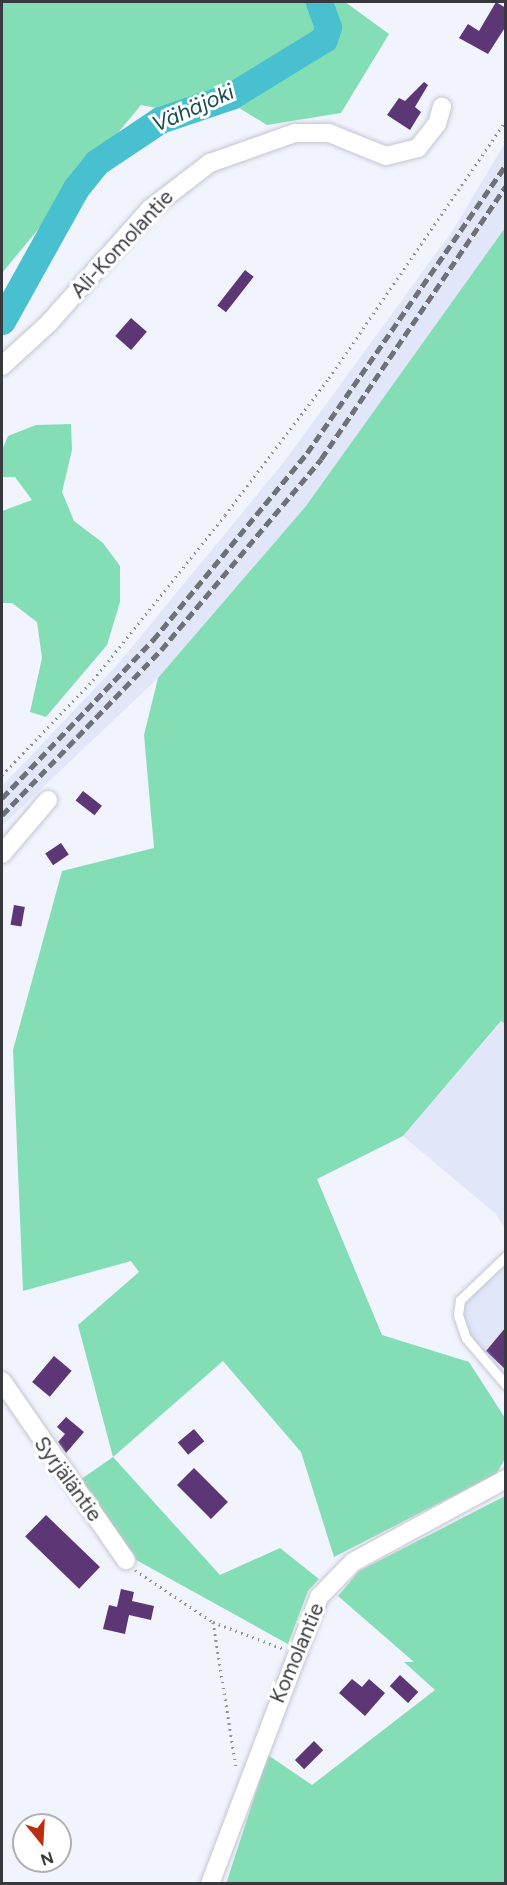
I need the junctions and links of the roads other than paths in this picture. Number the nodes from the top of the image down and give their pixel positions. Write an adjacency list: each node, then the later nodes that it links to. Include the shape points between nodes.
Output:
1 (442, 107): 2 (street, Ali-Komolantie, via 437,124 418,148 386,156 329,133 294,133 210,163 150,208 49,323)
2 (2, 366)
3 (48, 800): 4 (street)
4 (2, 854)
5 (506, 1256): 6 (lane, via 460,1300 458,1315 466,1338)
6 (506, 1385)
7 (4, 1395): 9 (street, Syrjäläntie)
8 (506, 1479): 10 (street, Komolantie, via 353,1562 320,1597)
9 (126, 1560)
10 (210, 1884)

